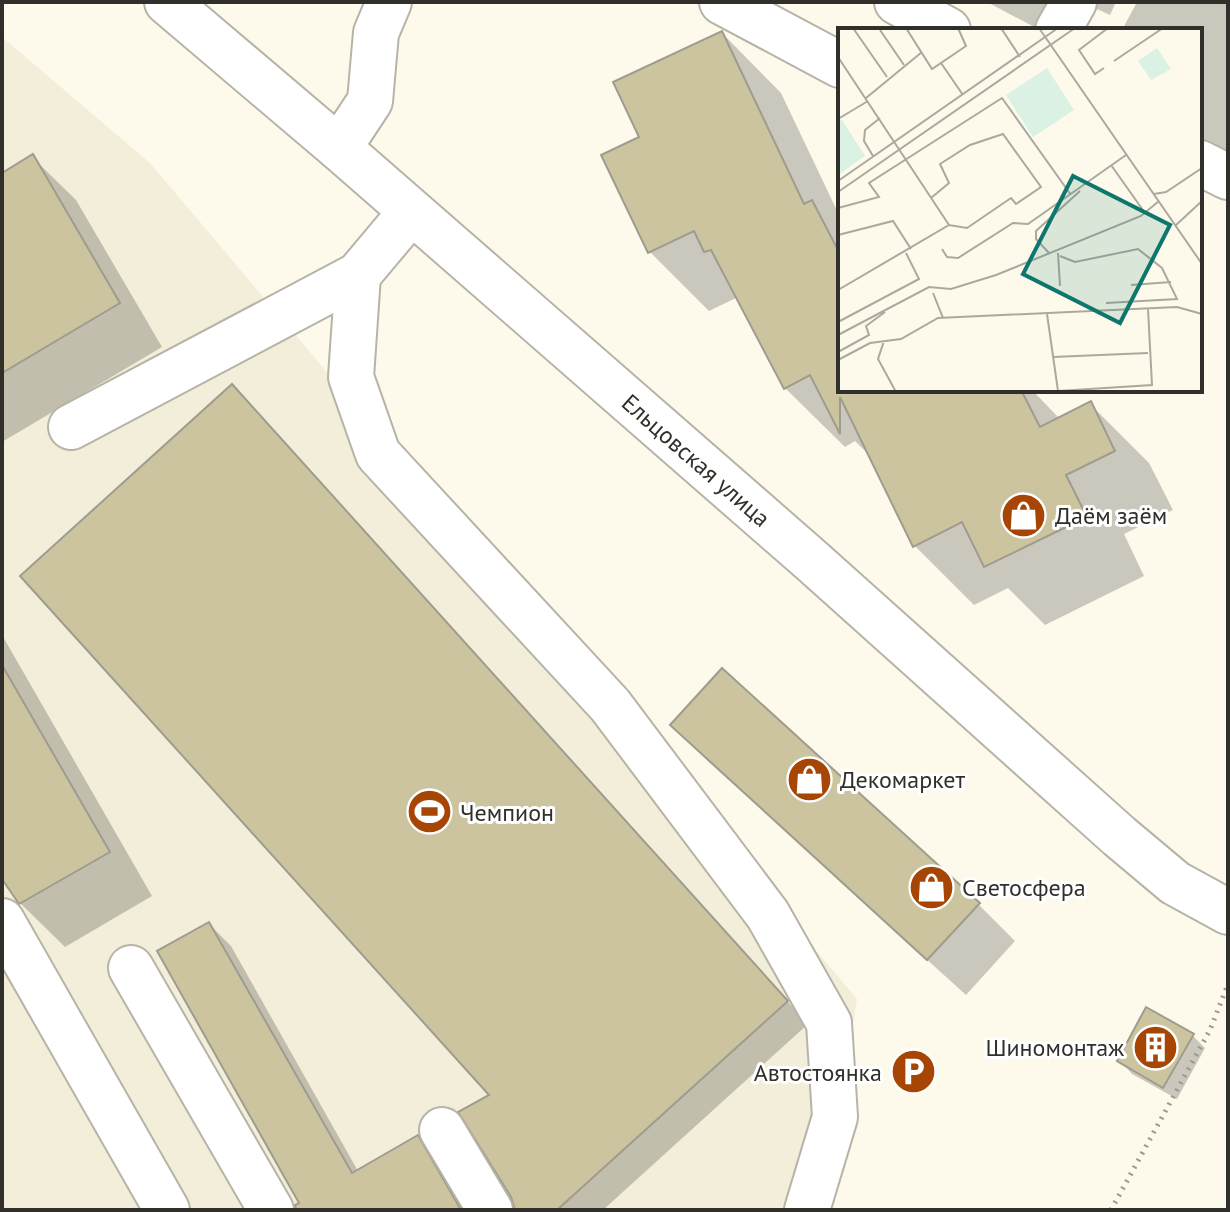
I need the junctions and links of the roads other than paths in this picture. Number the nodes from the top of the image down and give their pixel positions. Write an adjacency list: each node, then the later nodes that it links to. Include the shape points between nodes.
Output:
1 (167, 2): 9 (street, Ельцовская улица)
2 (389, 2): 9 (street, via 376,33 370,101)
3 (722, 2): 8 (street)
4 (897, 2): 6 (street)
5 (1074, 2): 7 (street)
6 (944, 28)
7 (1059, 28)
8 (838, 64)
9 (339, 148): 12 (street, Ельцовская улица)
10 (1202, 164): 11 (street)
11 (1228, 177)
12 (411, 212): 13 (street); 15 (street, Ельцовская улица, via 1119,836 1175,883)
13 (358, 275): 14 (street); 18 (street, via 351,377 378,454 610,705 768,915 829,1023)
14 (71, 427)
15 (1226, 905)
16 (2, 921): 21 (street)
17 (131, 968): 22 (street)
18 (832, 1072): 20 (street); 24 (street, via 835,1117)
19 (442, 1130): 23 (street)
20 (865, 1131)
21 (167, 1210)
22 (271, 1210)
23 (490, 1210)
24 (807, 1210)

